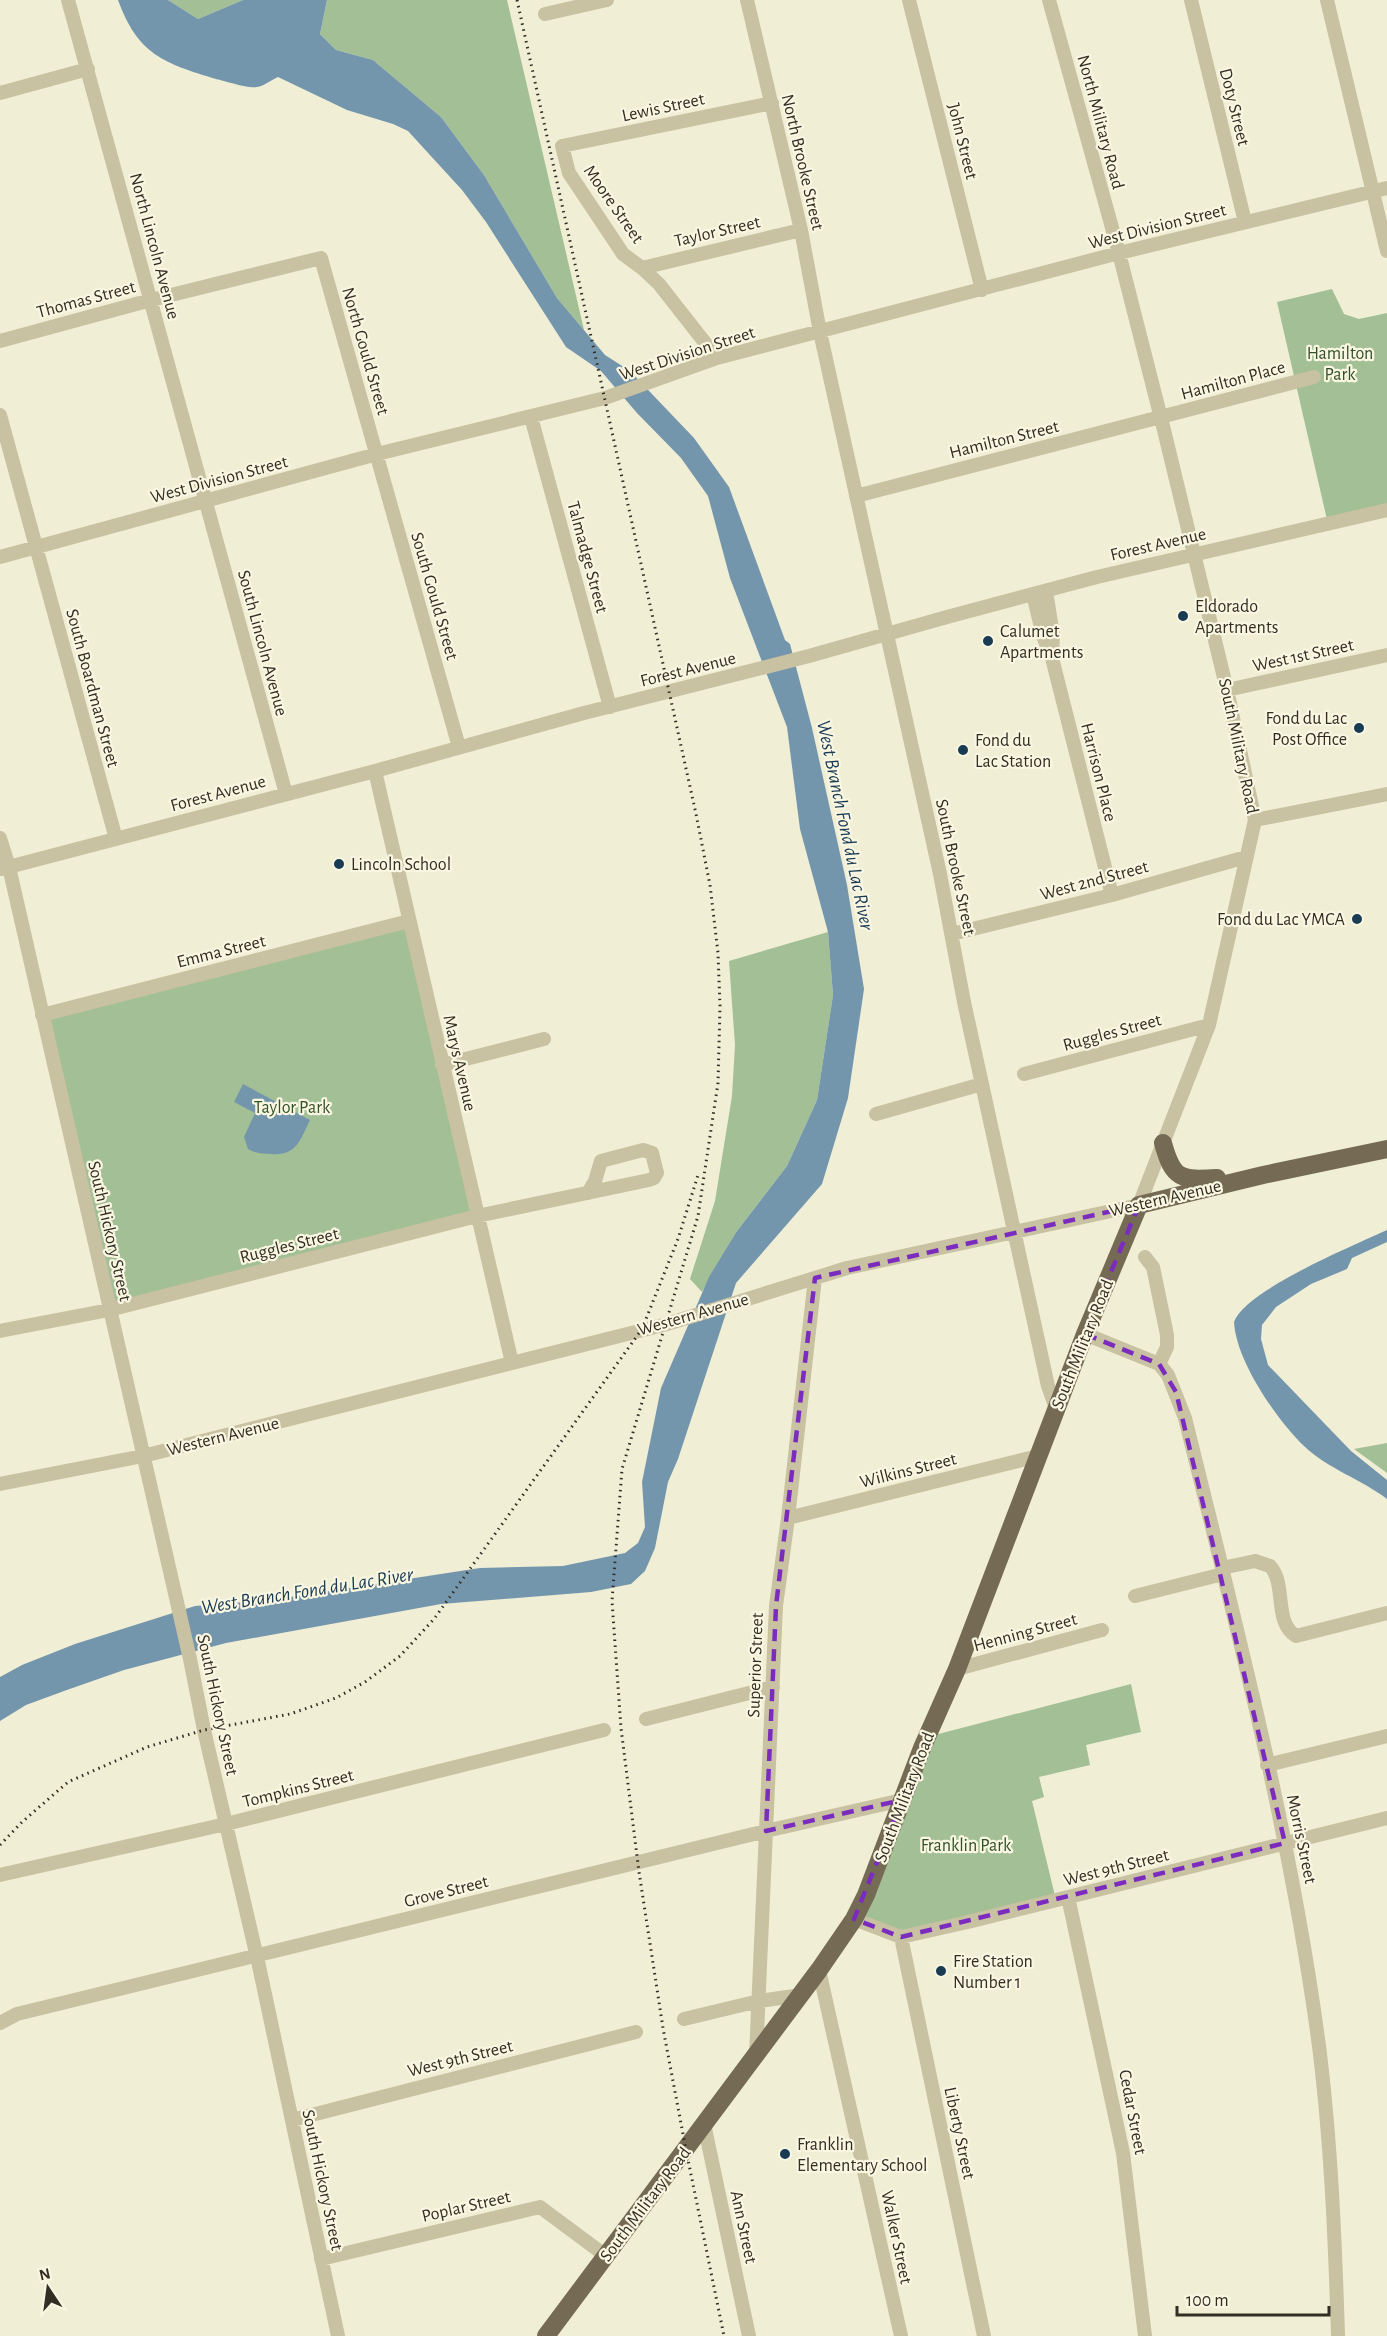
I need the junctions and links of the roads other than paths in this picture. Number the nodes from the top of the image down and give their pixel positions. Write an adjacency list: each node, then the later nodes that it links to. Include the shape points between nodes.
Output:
1 (68, 0): 9 (street, North Lincoln Avenue)
2 (607, 0): 8 (street)
3 (747, 0): 11 (street, North Brooke Street)
4 (909, 0): 20 (street, John Street)
5 (1049, 0): 17 (street, North Military Road)
6 (1191, 0): 14 (street, Doty Street)
7 (1327, 0): 13 (street)
8 (545, 14)
9 (87, 69): 10 (street); 21 (street, North Lincoln Avenue)
10 (0, 93)
11 (772, 103): 12 (street, Lewis Street); 15 (street, North Brooke Street)
12 (562, 147): 19 (street, Moore Street, via 569,173 623,254)
13 (1380, 190): 14 (street, West Division Street); 16 (street)
14 (1245, 222): 17 (street, West Division Street)
15 (801, 230): 19 (street, Taylor Street); 22 (street, North Brooke Street)
16 (1387, 251)
17 (1119, 253): 20 (street, West Division Street); 28 (street, South Military Road)
18 (321, 258): 21 (street, Thomas Street); 29 (street, North Gould Street)
19 (642, 268): 24 (street, Moore Street)
20 (982, 290): 22 (street, West Division Street)
21 (151, 300): 23 (street, Thomas Street); 31 (street, North Lincoln Avenue)
22 (820, 332): 24 (street, West Division Street); 30 (street, South Brooke Street)
23 (0, 341)
24 (717, 358): 27 (street, West Division Street, via 611,397)
25 (1314, 377): 28 (street, Hamilton Place)
26 (0, 415): 33 (street, South Boardman Street)
27 (531, 417): 29 (street, West Division Street); 40 (street, Talmadge Street)
28 (1161, 417): 30 (street, Hamilton Street); 34 (street, South Military Road)
29 (377, 454): 31 (street, West Division Street); 41 (street, South Gould Street)
30 (856, 496): 37 (street, South Brooke Street)
31 (206, 501): 33 (street, West Division Street); 43 (street, South Lincoln Avenue)
32 (1387, 510): 34 (street, Forest Avenue)
33 (36, 547): 35 (street, West Division Street); 47 (street, South Boardman Street)
34 (1194, 554): 36 (street, Forest Avenue); 39 (street, South Military Road)
35 (0, 557)
36 (1039, 593): 37 (street, Forest Avenue); 50 (street, Harrison Place, via 1043,636 1052,658)
37 (888, 634): 40 (street, Forest Avenue); 52 (street, South Brooke Street)
38 (1387, 655): 39 (street, West 1st Street)
39 (1227, 690): 45 (street, South Military Road)
40 (610, 707): 41 (street, Forest Avenue)
41 (459, 747): 42 (street, Forest Avenue)
42 (375, 771): 43 (street, Forest Avenue); 51 (street, Marys Avenue)
43 (286, 794): 47 (street, Forest Avenue)
44 (1387, 794): 45 (street)
45 (1255, 820): 48 (street, South Military Road)
46 (0, 838): 49 (street, South Hickory Street)
47 (116, 839): 49 (street, Forest Avenue)
48 (1246, 857): 50 (street, West 2nd Street); 54 (street, South Military Road)
49 (4, 868): 53 (street, South Hickory Street)
50 (1112, 895): 52 (street, West 2nd Street)
51 (409, 921): 53 (street, Emma Street); 56 (street, Marys Avenue)
52 (952, 934): 58 (street, South Brooke Street)
53 (42, 1015): 69 (street, South Hickory Street)
54 (1209, 1025): 57 (street, Ruggles Street); 60 (street, South Military Road)
55 (544, 1039): 56 (street)
56 (442, 1065): 65 (street, Marys Avenue)
57 (1024, 1074)
58 (982, 1084): 59 (street); 66 (street, South Brooke Street)
59 (876, 1113)
60 (1163, 1143): 62 (main road, via 1171,1168 1182,1176 1193,1179); 64 (street, South Military Road)
61 (1387, 1149): 62 (main road, Western Avenue)
62 (1263, 1175): 64 (main road, Western Avenue)
63 (588, 1193): 63 (street, Ruggles Street, via 654,1178 657,1173 652,1153 643,1150 601,1161); 65 (street, Ruggles Street)
64 (1139, 1205): 66 (street, Western Avenue); 71 (main road, South Military Road)
65 (477, 1216): 69 (street, Ruggles Street); 72 (street, Marys Avenue)
66 (1016, 1231): 68 (street, Western Avenue); 74 (street, South Brooke Street)
67 (1145, 1257): 73 (street, via 1153,1267 1167,1335 1167,1347)
68 (815, 1278): 72 (street, Western Avenue, via 682,1319); 78 (street, Superior Street)
69 (109, 1310): 70 (street, Ruggles Street); 75 (street, South Hickory Street)
70 (0, 1331)
71 (1085, 1334): 73 (street); 74 (main road, South Military Road)
72 (512, 1363): 75 (street, Western Avenue)
73 (1159, 1364): 79 (street, Morris Street, via 1180,1401)
74 (1056, 1408): 76 (main road, South Military Road)
75 (143, 1456): 77 (street, Western Avenue); 91 (street, South Hickory Street)
76 (1038, 1456): 78 (street, Wilkins Street); 83 (main road, South Military Road)
77 (0, 1484)
78 (788, 1518): 84 (street, Superior Street, via 776,1606)
79 (1222, 1571): 80 (street); 81 (street, via 1255,1561 1270,1566 1276,1577 1285,1626 1296,1636); 88 (street, Morris Street)
80 (1135, 1595)
81 (1387, 1613)
82 (1102, 1630): 83 (street, Henning Street)
83 (957, 1669): 89 (main road, South Military Road)
84 (773, 1687): 85 (street); 92 (street, Superior Street)
85 (646, 1719)
86 (604, 1730): 91 (street, Tompkins Street)
87 (1387, 1736): 88 (street)
88 (1267, 1765): 93 (street, Morris Street)
89 (902, 1800): 92 (street, Grove Street); 96 (main road, South Military Road)
90 (1387, 1818): 93 (street, West 9th Street)
91 (226, 1824): 94 (street, Tompkins Street); 98 (street, South Hickory Street)
92 (766, 1831): 98 (street, Grove Street); 101 (street, Superior Street)
93 (1285, 1843): 95 (street, West 9th Street); 116 (street, Morris Street, via 1319,2046)
94 (0, 1875)
95 (1068, 1897): 97 (street, West 9th Street); 115 (street, Cedar Street, via 1122,2145)
96 (854, 1919): 97 (street); 99 (main road, South Military Road)
97 (901, 1937): 114 (street, Liberty Street)
98 (257, 1956): 103 (street, Grove Street, via 17,2014); 106 (street, South Hickory Street)
99 (819, 1970): 100 (main road, South Military Road); 113 (street, Walker Street)
100 (801, 1995): 101 (street); 105 (main road, South Military Road)
101 (759, 2001): 102 (street); 105 (street, Superior Street)
102 (684, 2019)
103 (0, 2023)
104 (636, 2032): 106 (street, West 9th Street)
105 (756, 2056): 107 (main road, South Military Road)
106 (292, 2120): 109 (street, South Hickory Street)
107 (704, 2124): 108 (main road, South Military Road); 112 (street, Ann Street)
108 (606, 2256): 109 (street, Poplar Street, via 540,2207); 111 (main road, South Military Road)
109 (321, 2259): 110 (street, South Hickory Street)
110 (338, 2336)
111 (546, 2336)
112 (749, 2336)
113 (900, 2336)
114 (984, 2336)
115 (1145, 2336)
116 (1338, 2336)

